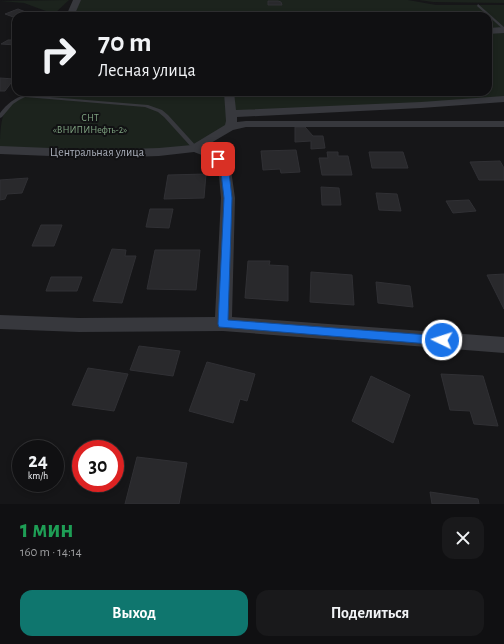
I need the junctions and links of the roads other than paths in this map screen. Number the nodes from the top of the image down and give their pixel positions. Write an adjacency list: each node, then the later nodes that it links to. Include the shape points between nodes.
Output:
1 (78, 0): 3 (street)
2 (478, 5): 4 (lane)
3 (72, 12)
4 (485, 12)
5 (492, 18): 6 (lane)
6 (504, 30): 7 (street)
7 (492, 31)
8 (229, 96): 10 (street)
9 (504, 99): 10 (street)
10 (231, 114): 13 (street)
11 (0, 116): 14 (lane, via 9,104 25,96 146,106 166,116)
12 (504, 124): 13 (street, via 246,124)
13 (230, 127): 14 (street)
14 (195, 148): 15 (street, Центральная улица, via 100,154); 17 (street, via 211,154 224,164 228,198)
15 (0, 150)
16 (0, 322): 17 (street, via 79,325)
17 (223, 324): 18 (street)
18 (504, 345)

